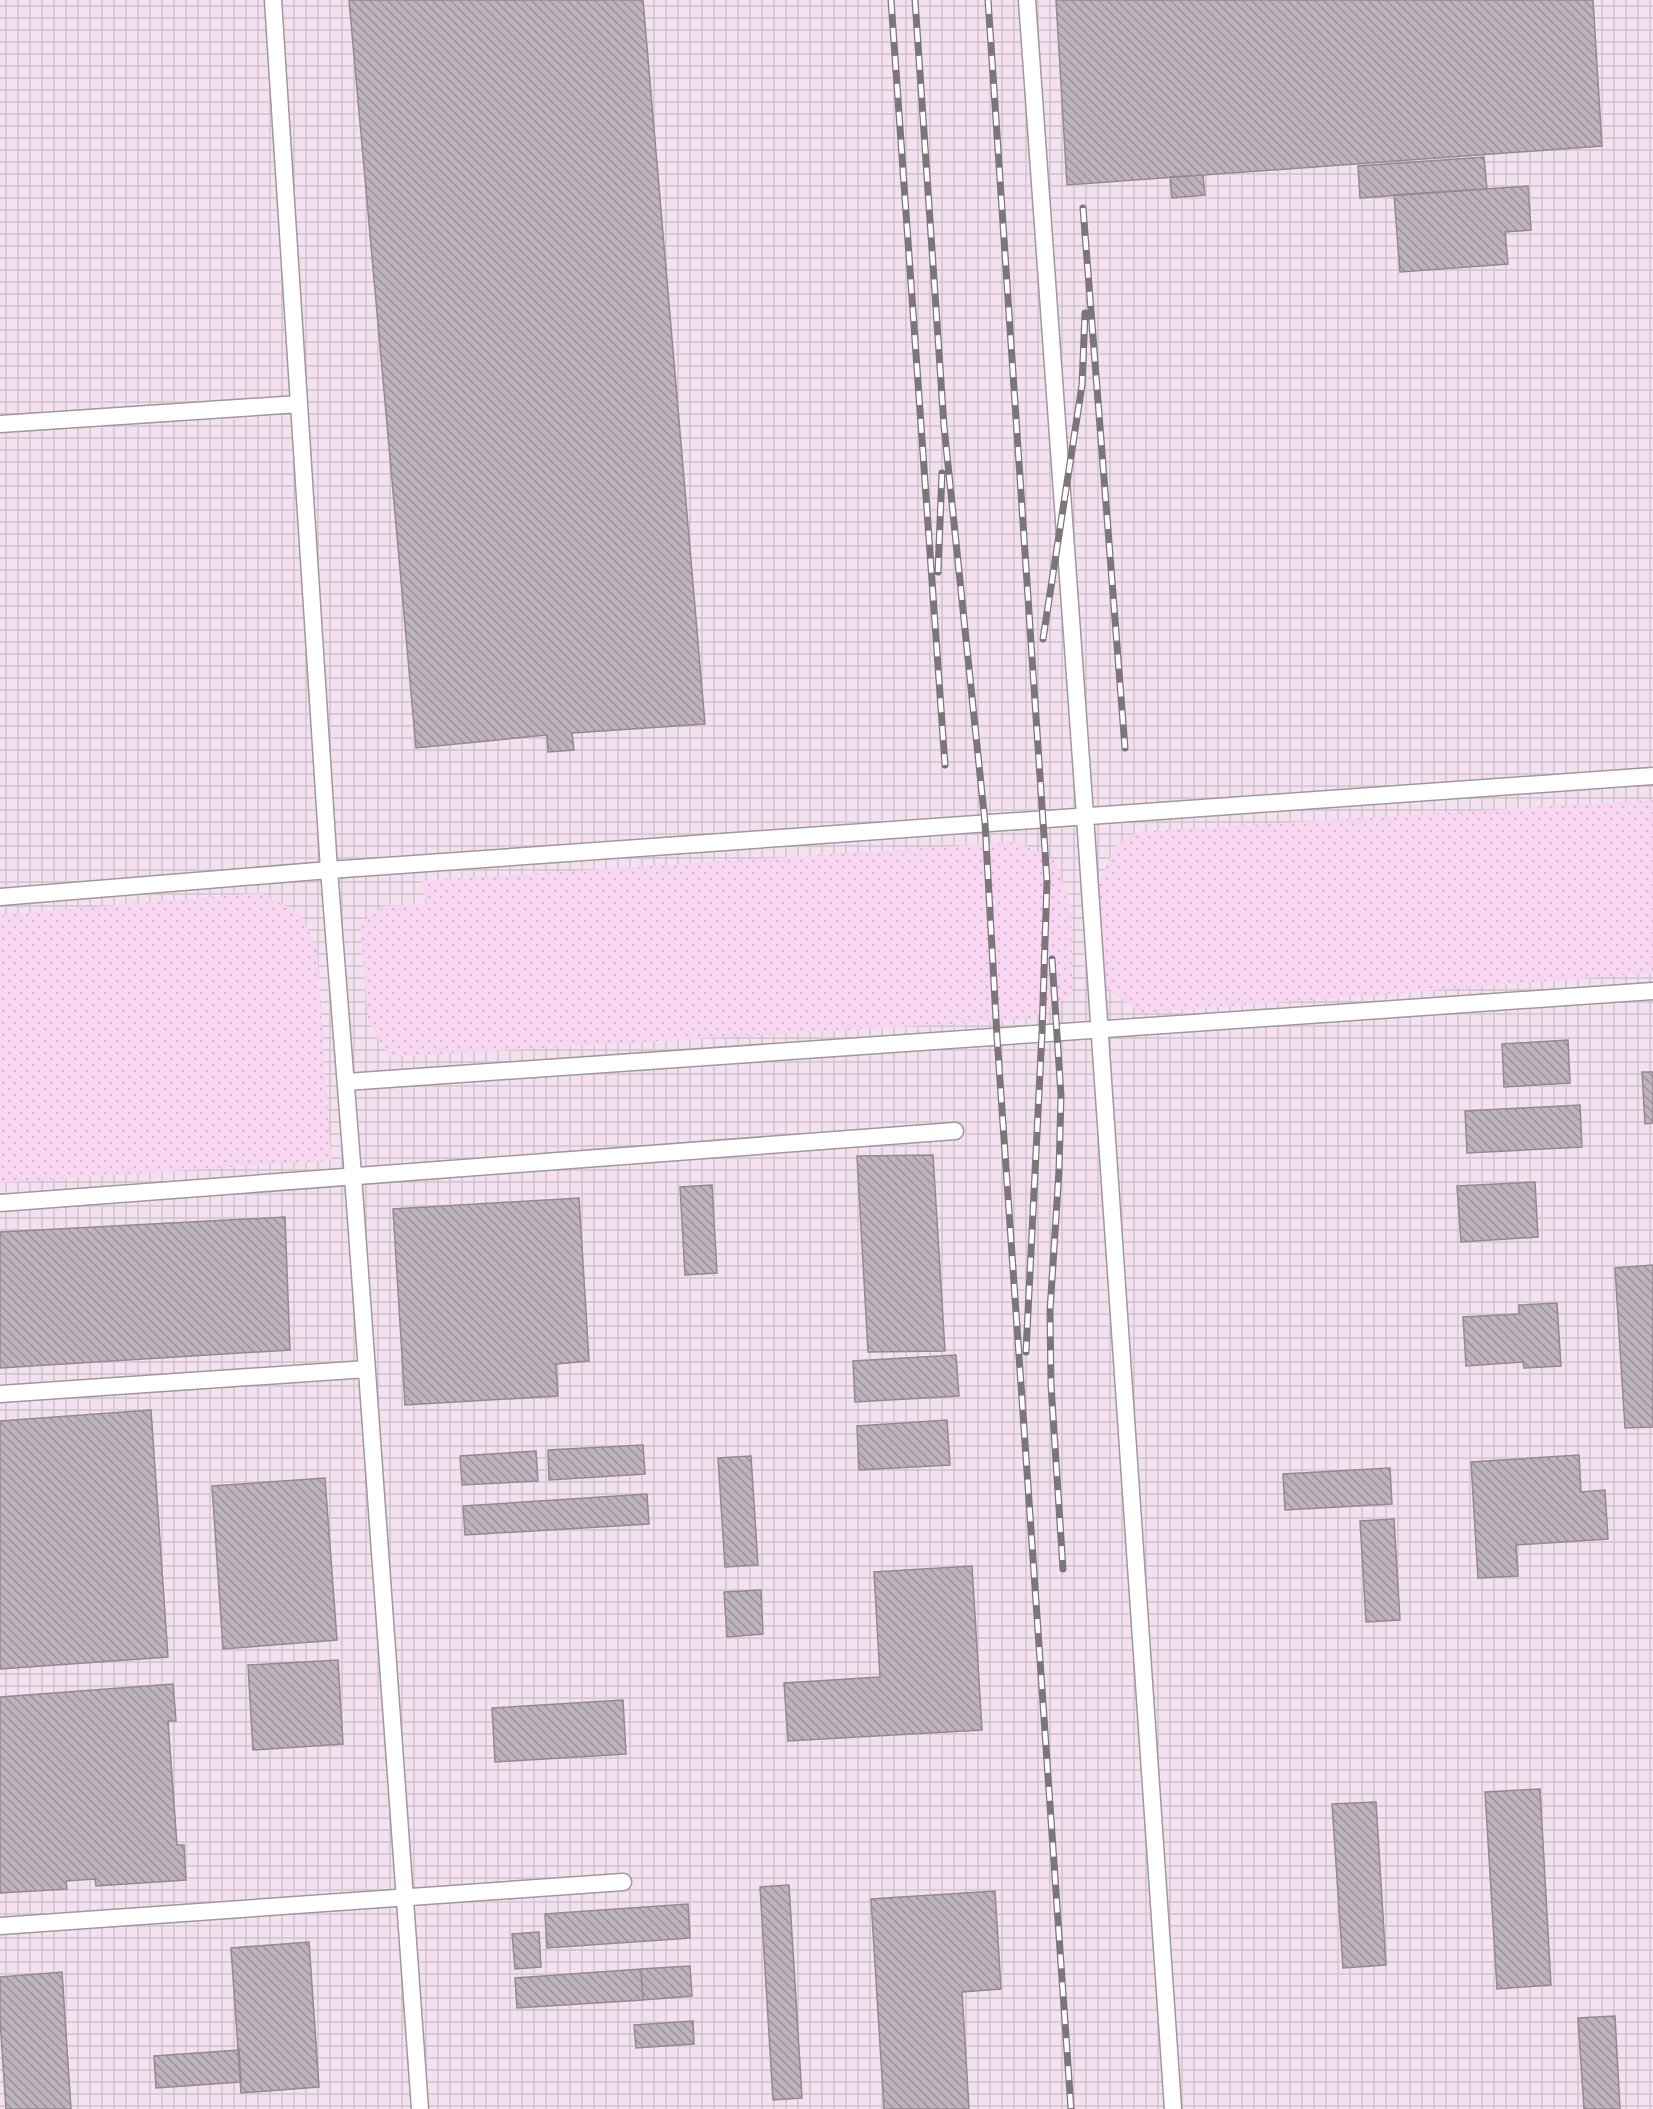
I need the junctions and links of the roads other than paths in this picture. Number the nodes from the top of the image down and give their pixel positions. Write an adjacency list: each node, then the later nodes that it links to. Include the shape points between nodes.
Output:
1 (273, 0): 3 (lane)
2 (1028, 0): 6 (lane)
3 (299, 404): 4 (lane); 7 (lane)
4 (0, 424)
5 (1653, 776): 6 (lane)
6 (1085, 816): 7 (lane); 10 (lane)
7 (329, 870): 8 (lane); 11 (lane)
8 (0, 897)
9 (1653, 991): 10 (lane)
10 (1100, 1030): 11 (lane); 21 (lane)
11 (346, 1082): 13 (lane)
12 (955, 1131): 13 (lane)
13 (353, 1176): 14 (lane); 15 (lane)
14 (0, 1203)
15 (367, 1370): 16 (lane); 18 (lane)
16 (0, 1394)
17 (623, 1882): 18 (lane)
18 (405, 1898): 19 (lane); 20 (lane)
19 (0, 1926)
20 (420, 2109)
21 (1173, 2109)

